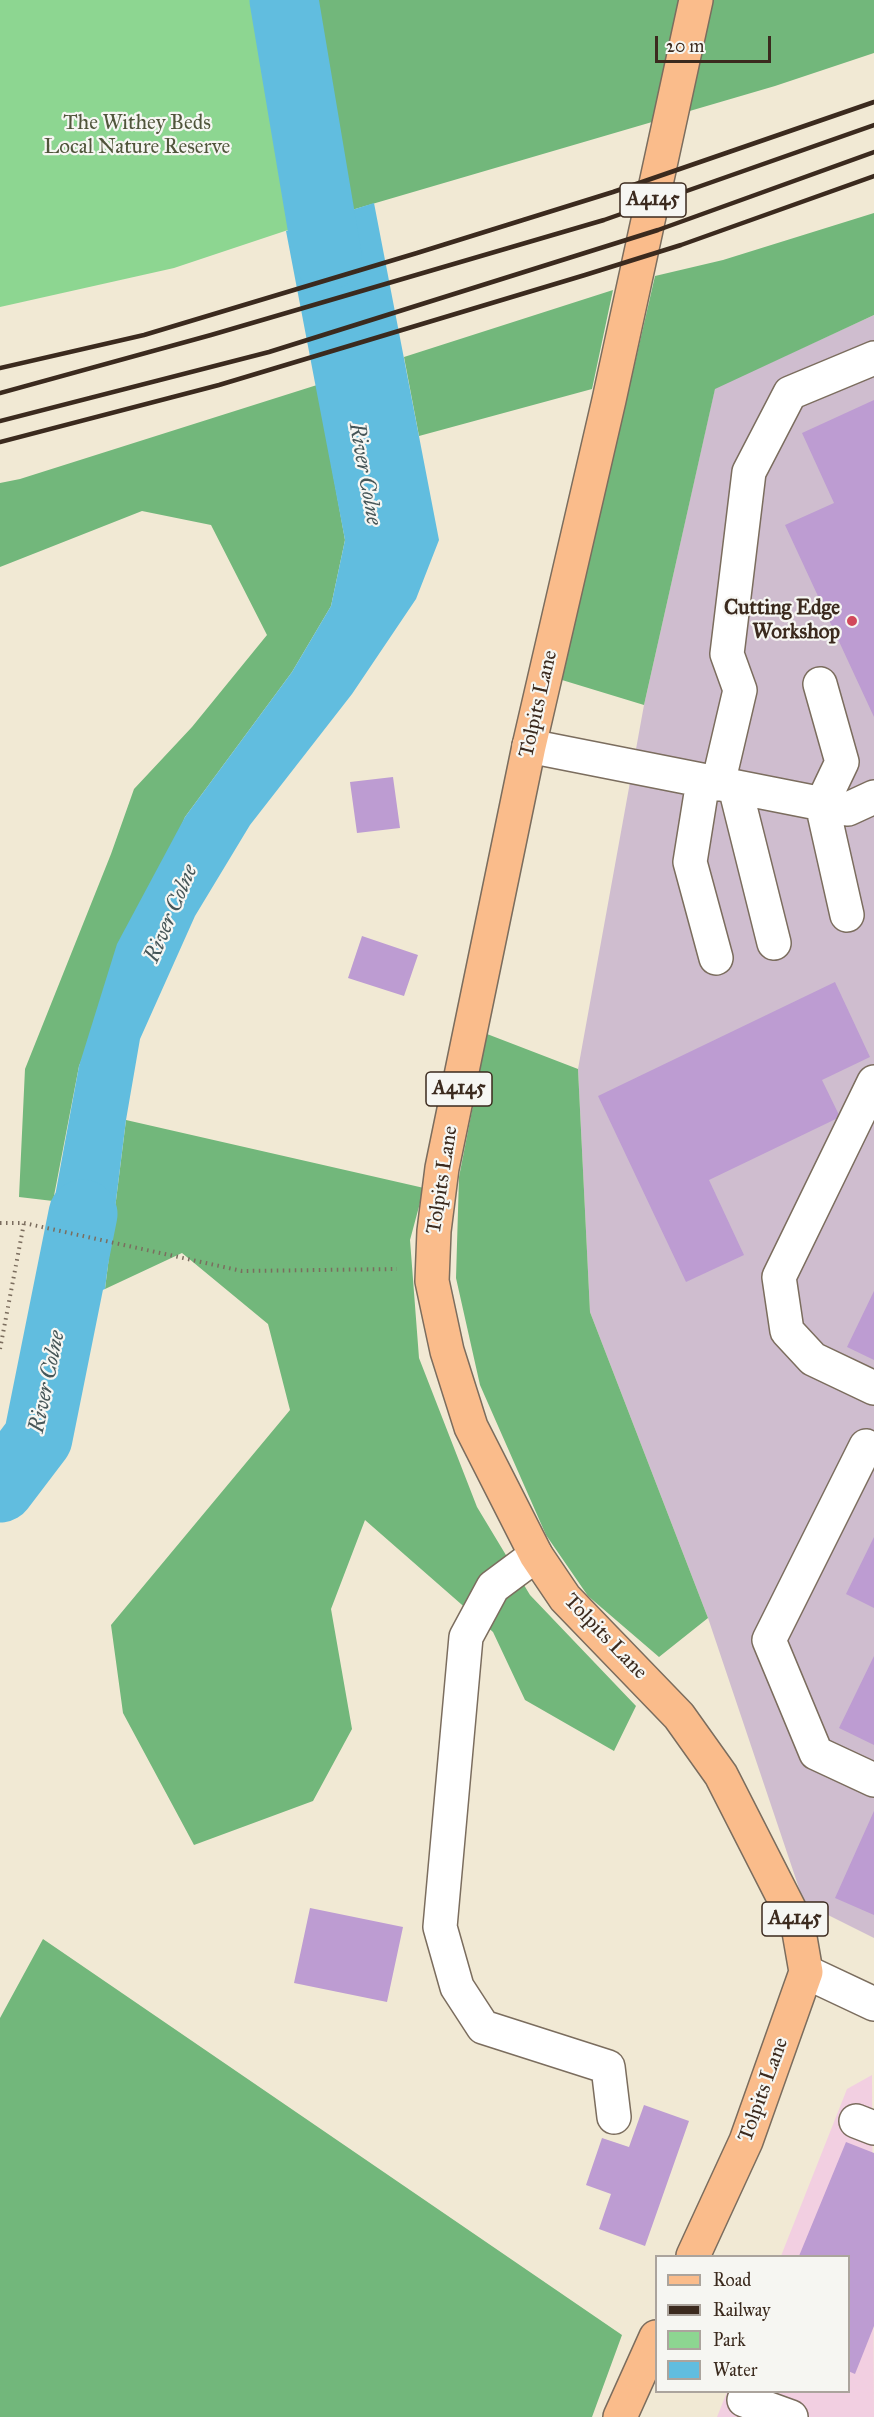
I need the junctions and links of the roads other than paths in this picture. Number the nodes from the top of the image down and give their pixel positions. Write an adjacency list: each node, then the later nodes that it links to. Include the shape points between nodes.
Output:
1 (696, 0): 4 (main road, Tolpits Lane / A4145)
2 (874, 358): 5 (street, via 790,393 749,472 727,654 740,690)
3 (820, 684): 7 (street, via 842,762)
4 (529, 746): 5 (street); 14 (main road, Tolpits Lane / A4145, via 442,1168 432,1281 447,1351 471,1427)
5 (719, 784): 7 (street); 9 (street); 10 (street, via 690,862)
6 (874, 797): 7 (street, via 848,809)
7 (822, 804): 8 (street)
8 (847, 915)
9 (774, 943)
10 (716, 958)
11 (874, 1082): 12 (street, via 779,1276 786,1331 813,1359)
12 (874, 1388)
13 (866, 1446): 15 (street, via 769,1640 816,1753)
14 (536, 1555): 16 (main road, Tolpits Lane / A4145, via 565,1598 679,1716 721,1775 798,1926); 18 (street, via 493,1587 466,1637 440,1927 457,1987 483,2026 608,2067)
15 (874, 1780)
16 (806, 1972): 17 (street); 19 (main road, Tolpits Lane / A4145, via 746,2141)
17 (874, 2004)
18 (614, 2117)
19 (693, 2255)
20 (655, 2341): 22 (main road)
21 (744, 2400): 23 (street)
22 (620, 2417)
23 (791, 2417)

